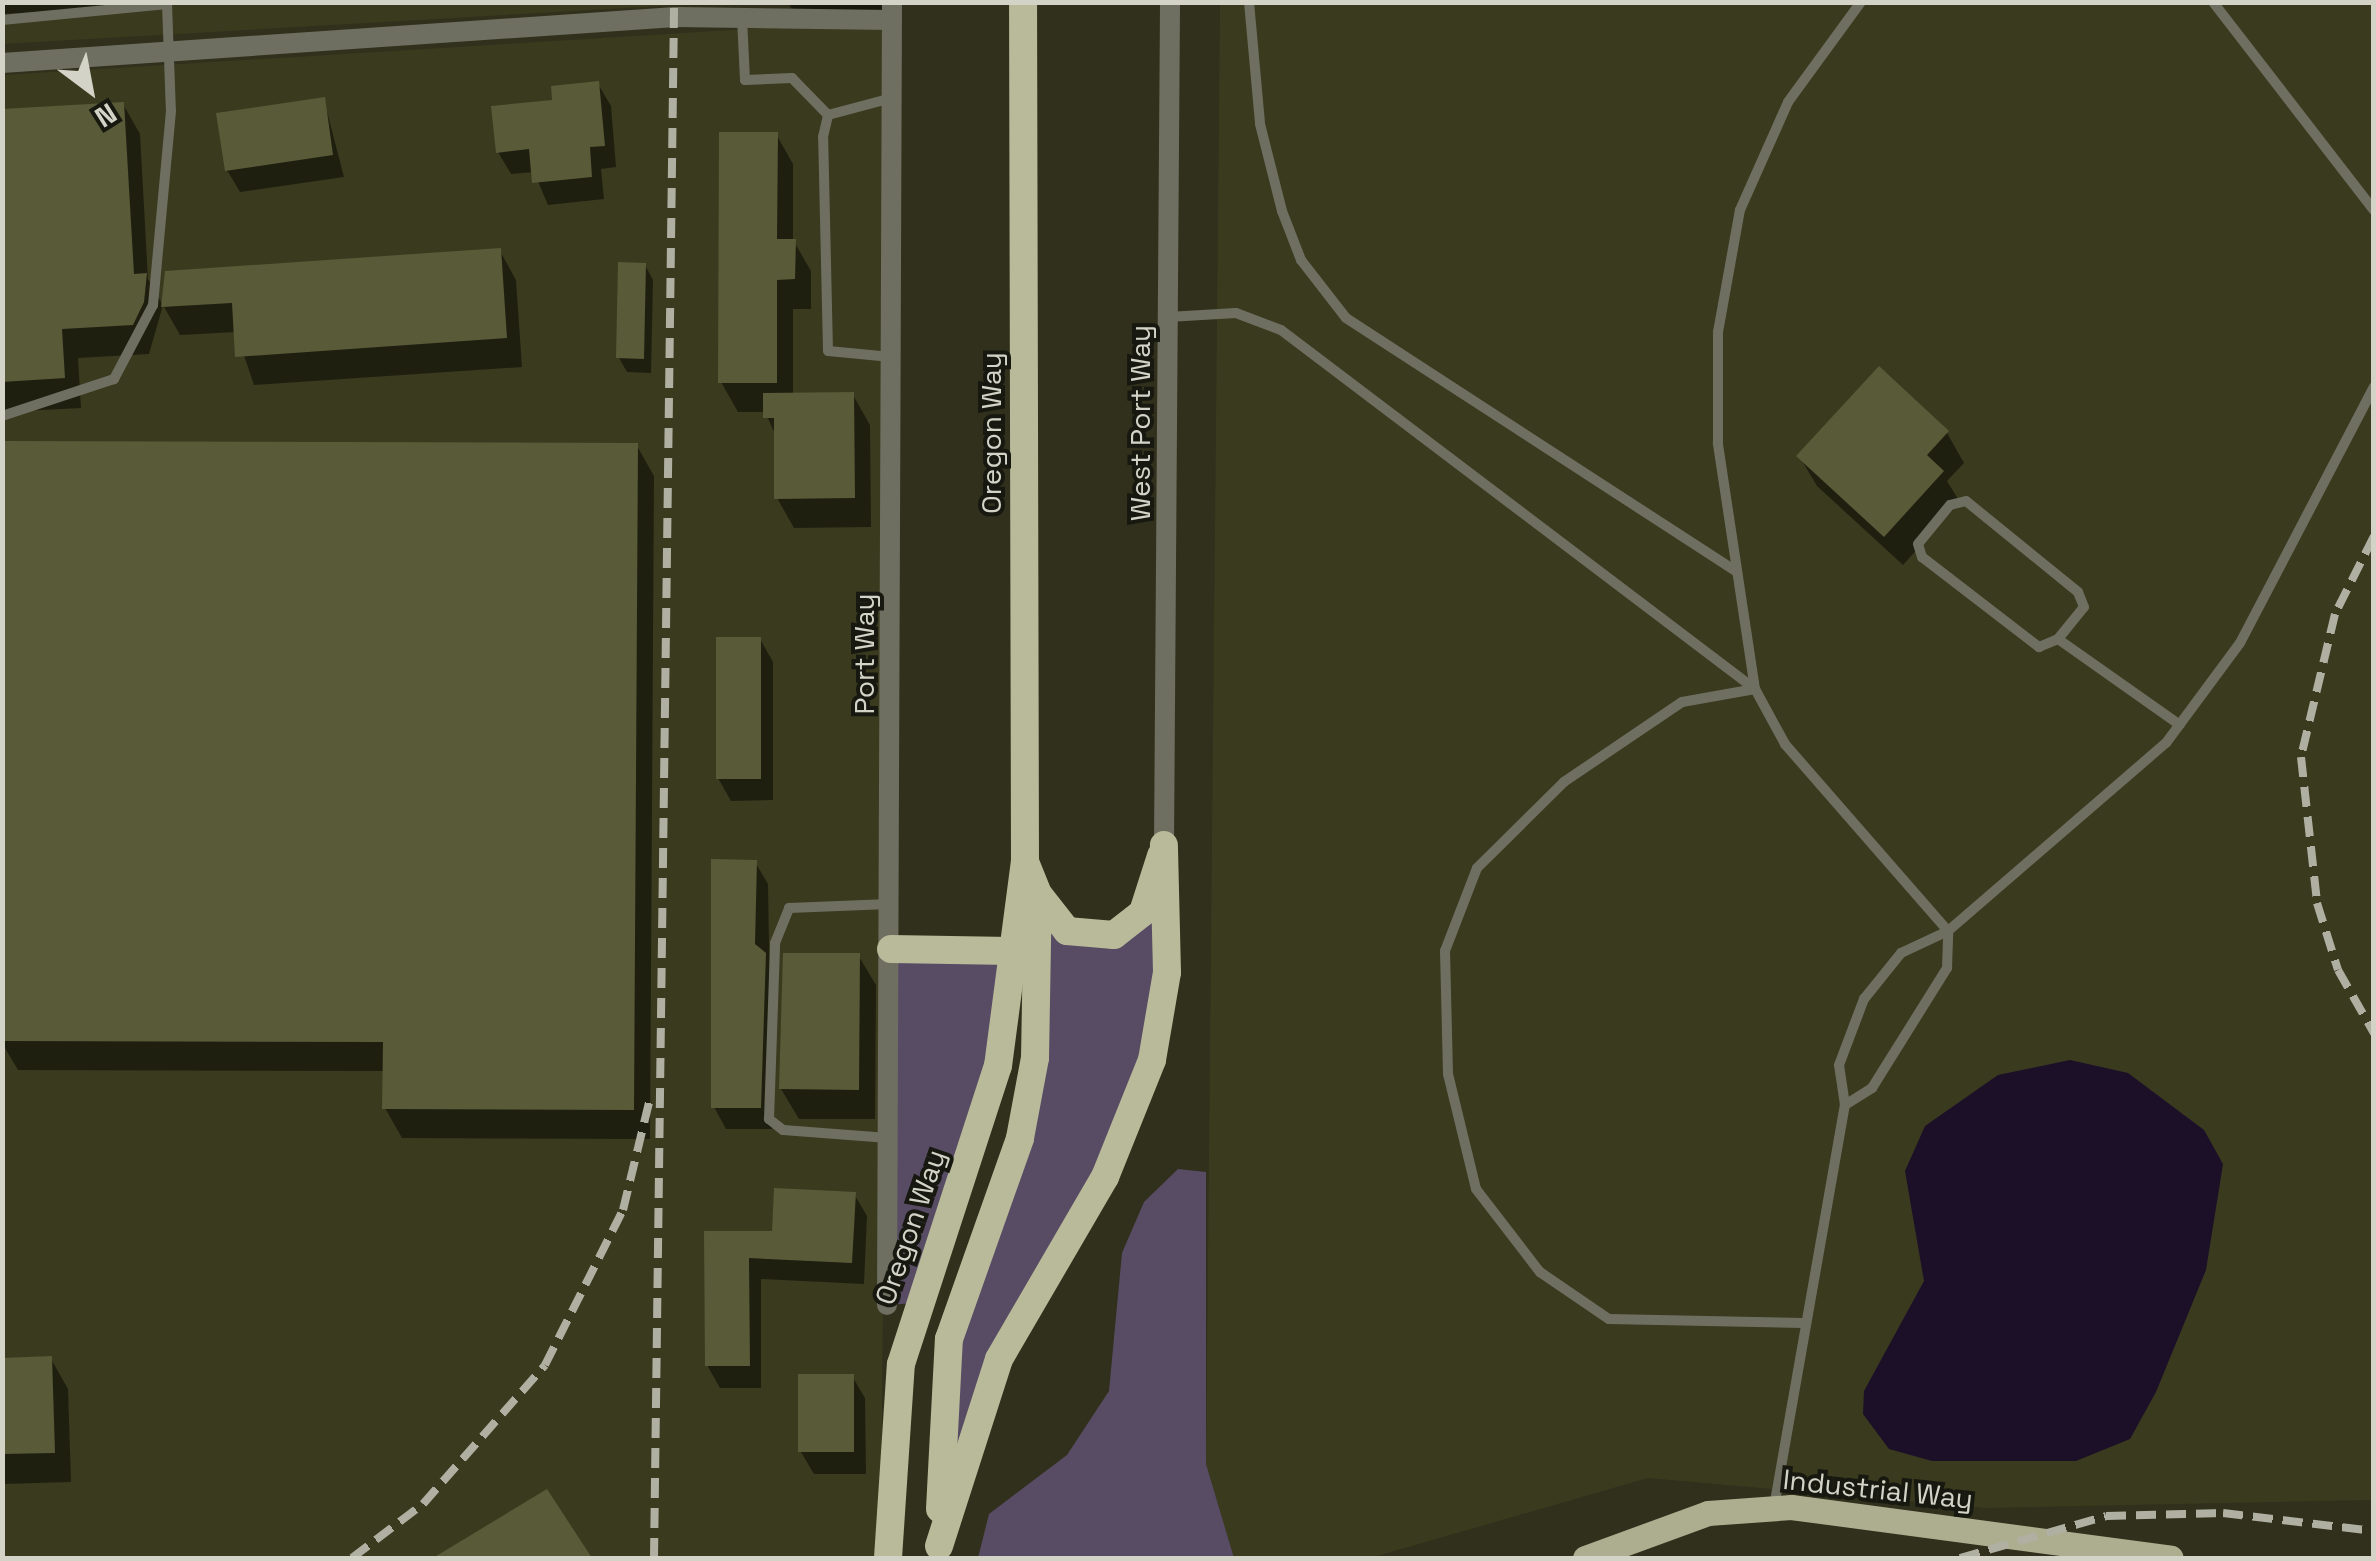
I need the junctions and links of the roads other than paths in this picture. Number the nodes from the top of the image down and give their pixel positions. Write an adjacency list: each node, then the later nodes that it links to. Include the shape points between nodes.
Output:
1 (1023, 2): 23 (highway, Oregon Way)
2 (1170, 2): 14 (street, West Port Way)
3 (1249, 2): 18 (lane, via 1260,124 1282,211 1302,260 1346,318)
4 (1861, 2): 18 (lane, via 1788,102 1740,210 1718,332 1718,443)
5 (2213, 2): 13 (lane)
6 (892, 11): 7 (street); 11 (street, Port Way)
7 (742, 18): 9 (street); 12 (lane, via 745,80 792,78)
8 (2, 20): 9 (lane, via 167,4)
9 (168, 51): 10 (street); 17 (lane, via 154,306 114,379)
10 (2, 63)
11 (892, 98): 12 (lane); 15 (street, Port Way)
12 (828, 115): 15 (lane, via 828,351)
13 (2374, 210)
14 (1168, 317): 20 (lane, via 1236,313 1281,330); 22 (street, West Port Way)
15 (892, 357): 25 (street, Port Way)
16 (2374, 387): 21 (lane, via 2240,644)
17 (2, 416)
18 (1738, 572): 20 (lane)
19 (2058, 639): 19 (lane, via 2039,648 1922,557 1918,544 1950,505 1966,501 2078,592 2084,606); 21 (lane)
20 (1755, 689): 26 (lane, via 1785,744); 32 (lane, via 1682,702 1564,782 1477,868 1445,951 1448,1074 1476,1189 1540,1272 1608,1319)
21 (2180, 726): 26 (lane, via 2114,796)
22 (1164, 845): 24 (highway, via 1143,912 1114,935 1067,931); 34 (highway, via 1167,972 1152,1060 1105,1177 999,1359)
23 (1025, 862): 24 (highway, Oregon Way); 28 (highway, Oregon Way)
24 (1038, 894): 34 (highway, Oregon Way, via 1035,1058 1020,1138 948,1339)
25 (892, 904): 27 (street, Port Way); 30 (lane, via 788,908 775,943 769,1120 782,1130)
26 (1948, 931): 29 (lane, via 1947,968 1872,1088); 29 (lane, via 1901,952 1864,999 1840,1065)
27 (891, 949): 28 (highway); 30 (street, Port Way)
28 (1011, 951): 35 (highway, Oregon Way, via 998,1066 901,1364)
29 (1845, 1105): 32 (lane)
30 (889, 1138): 31 (street, Port Way)
31 (886, 1306)
32 (1803, 1323): 33 (lane)
33 (1773, 1508): 36 (main road, Industrial Way, via 1708,1512); 37 (main road, Industrial Way)
34 (939, 1552)
35 (888, 1558)
36 (1585, 1558)
37 (2171, 1558)

